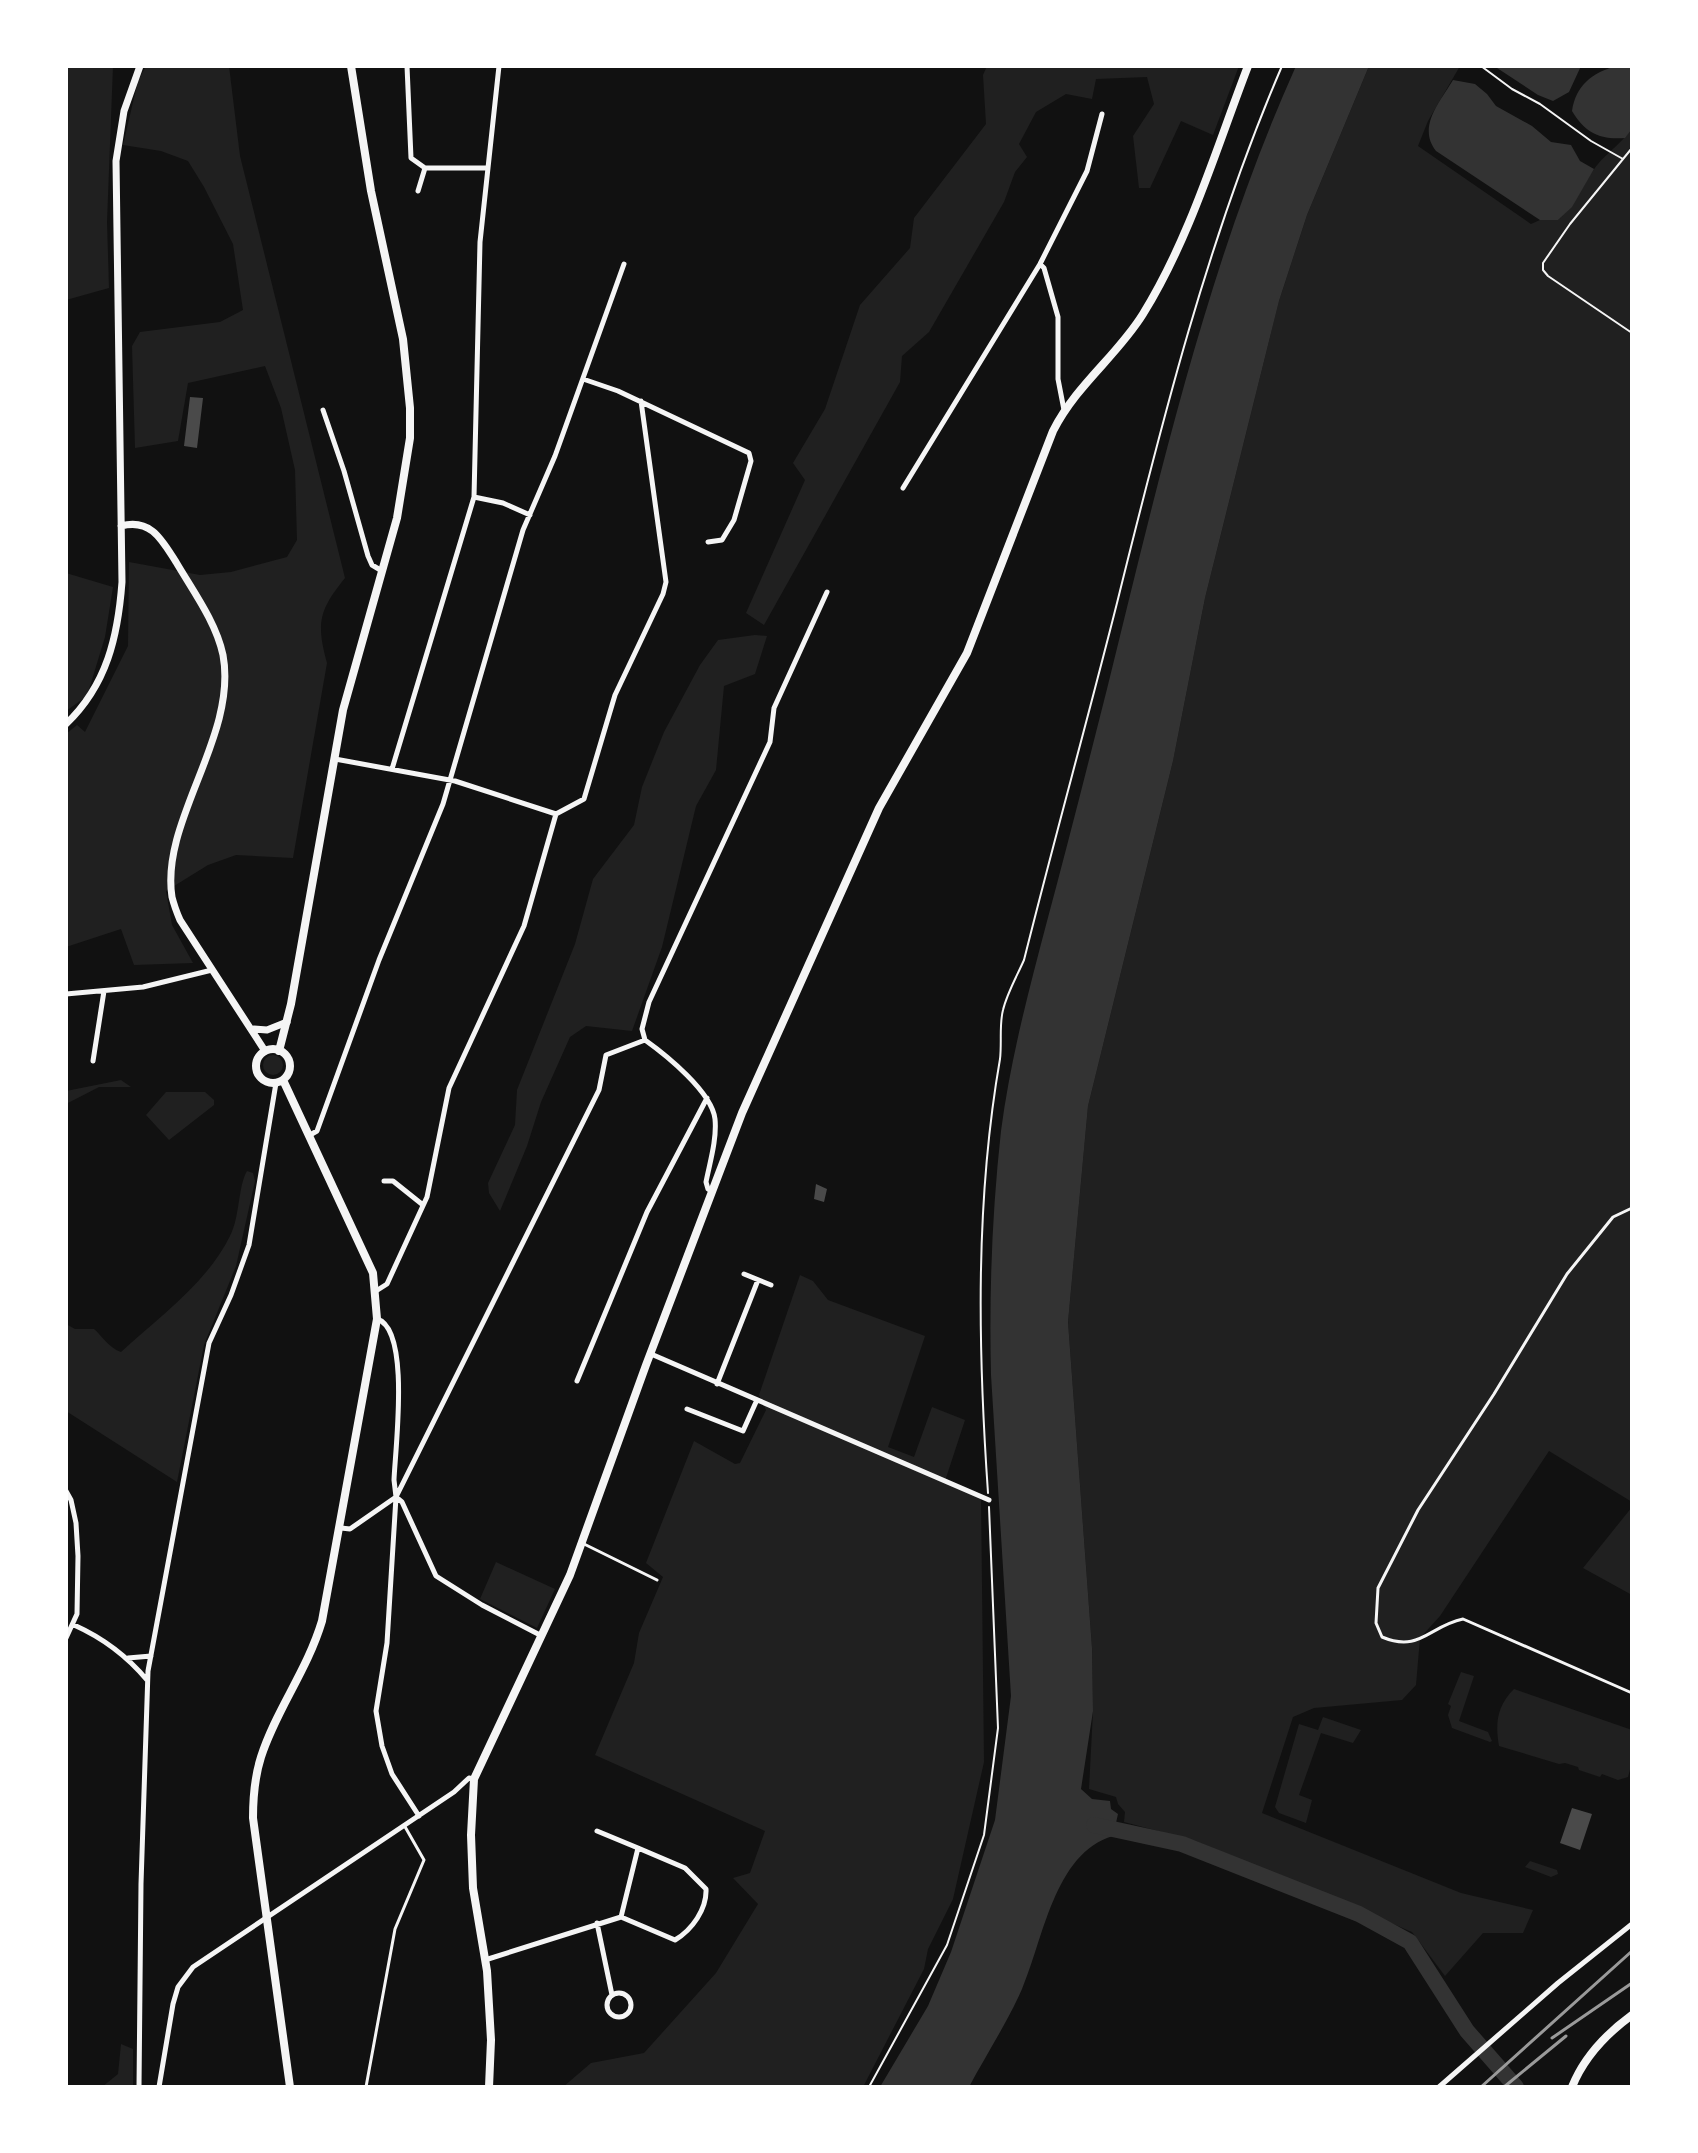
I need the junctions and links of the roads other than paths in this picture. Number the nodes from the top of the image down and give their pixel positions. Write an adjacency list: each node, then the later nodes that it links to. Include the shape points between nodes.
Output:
1 (140, 66): 19 (street, via 124,111 116,161)
2 (351, 66): 21 (main road, via 403,339 410,408 407,468)
3 (407, 66): 7 (street, via 411,158)
4 (499, 66): 8 (street)
5 (1248, 66): 15 (main road, via 1163,281 1140,319)
6 (1102, 114): 11 (street, via 1087,171)
7 (425, 168): 8 (street); 9 (street)
8 (488, 168): 17 (street, via 480,242)
9 (418, 191)
10 (624, 264): 12 (street)
11 (1040, 264): 15 (street, via 1058,317); 16 (street)
12 (583, 379): 13 (street); 18 (street)
13 (641, 401): 20 (street, via 749,453 729,530 722,540); 27 (street, via 666,582 615,695 584,799)
14 (323, 410): 21 (street, via 368,556)
15 (1064, 410): 41 (main road, via 967,653 879,808)
16 (903, 488)
17 (474, 497): 18 (street); 25 (street)
18 (530, 515): 26 (street)
19 (121, 526): 23 (street, via 119,622 110,656 96,688); 28 (street, via 151,528 207,615 223,654 223,708 173,864 172,896 180,920)
20 (708, 542)
21 (382, 571): 24 (main road, via 343,710)
22 (827, 592): 33 (street, via 774,708 770,742 649,1002 642,1029)
23 (66, 724)
24 (335, 759): 25 (street); 31 (main road)
25 (392, 769): 26 (street)
26 (451, 780): 27 (street); 39 (street, via 317,1131)
27 (556, 814): 42 (street, via 524,926 449,1088)
28 (212, 970): 29 (street); 32 (street)
29 (104, 991): 30 (street); 36 (street)
30 (66, 994)
31 (287, 1022): 32 (street); 35 (main road)
32 (254, 1029): 34 (street)
33 (645, 1040): 38 (street); 55 (street, via 606,1055 599,1090)
34 (265, 1051): 35 (main road); 37 (main road, via 256,1070 261,1079)
35 (279, 1051): 37 (main road, via 290,1064)
36 (93, 1061)
37 (279, 1082): 39 (main road); 63 (street, via 249,1245 209,1343)
38 (707, 1098): 41 (street, via 716,1129 706,1182); 50 (street, via 647,1212)
39 (310, 1135): 47 (main road, via 373,1273)
40 (384, 1181): 42 (street, via 393,1181)
41 (712, 1191): 49 (main road)
42 (423, 1205): 47 (street, via 387,1284)
43 (1632, 1208): 66 (lane, via 1613,1217 1567,1274 1418,1510 1378,1588 1376,1623 1382,1637 1405,1642 1421,1640 1463,1619)
44 (744, 1274): 45 (street)
45 (758, 1280): 46 (street); 51 (street)
46 (771, 1285)
47 (376, 1291): 48 (main road)
48 (377, 1319): 55 (street, via 392,1331 399,1358); 57 (main road)
49 (650, 1354): 51 (street); 58 (main road)
50 (577, 1381)
51 (717, 1384): 52 (street)
52 (756, 1402): 53 (street, via 743,1431); 56 (street)
53 (687, 1409)
54 (66, 1491): 60 (street, via 77,1534)
55 (396, 1497): 57 (street, via 350,1529); 61 (street, via 436,1576); 68 (street, via 387,1643 376,1711 392,1774)
56 (989, 1500)
57 (341, 1528): 73 (main road, via 313,1652 261,1756 253,1818)
58 (582, 1543): 59 (lane); 61 (main road)
59 (657, 1580)
60 (74, 1625): 62 (street); 64 (street)
61 (540, 1635): 67 (main road)
62 (66, 1638)
63 (151, 1656): 64 (street); 65 (street)
64 (127, 1658): 65 (street)
65 (148, 1680): 79 (street)
66 (1632, 1693)
67 (474, 1779): 68 (street); 76 (main road, via 473,1888)
68 (419, 1816): 69 (street)
69 (404, 1825): 73 (street); 82 (lane, via 424,1860 395,1929)
70 (597, 1831): 71 (street)
71 (638, 1848): 72 (street); 72 (street, via 685,1868 706,1889 707,1902 686,1934 675,1940)
72 (621, 1917): 74 (street)
73 (267, 1919): 80 (street, via 193,1967 178,1987); 81 (main road)
74 (597, 1923): 76 (street); 77 (street)
75 (1632, 1924): 84 (street)
76 (484, 1960): 83 (main road)
77 (612, 1995): 77 (street, via 609,2012 626,2014 629,2000 620,1993)
78 (1632, 2015): 85 (main road, via 1597,2046)
79 (139, 2087)
80 (159, 2087)
81 (290, 2087)
82 (366, 2087)
83 (489, 2087)
84 (1439, 2087)
85 (1572, 2087)

